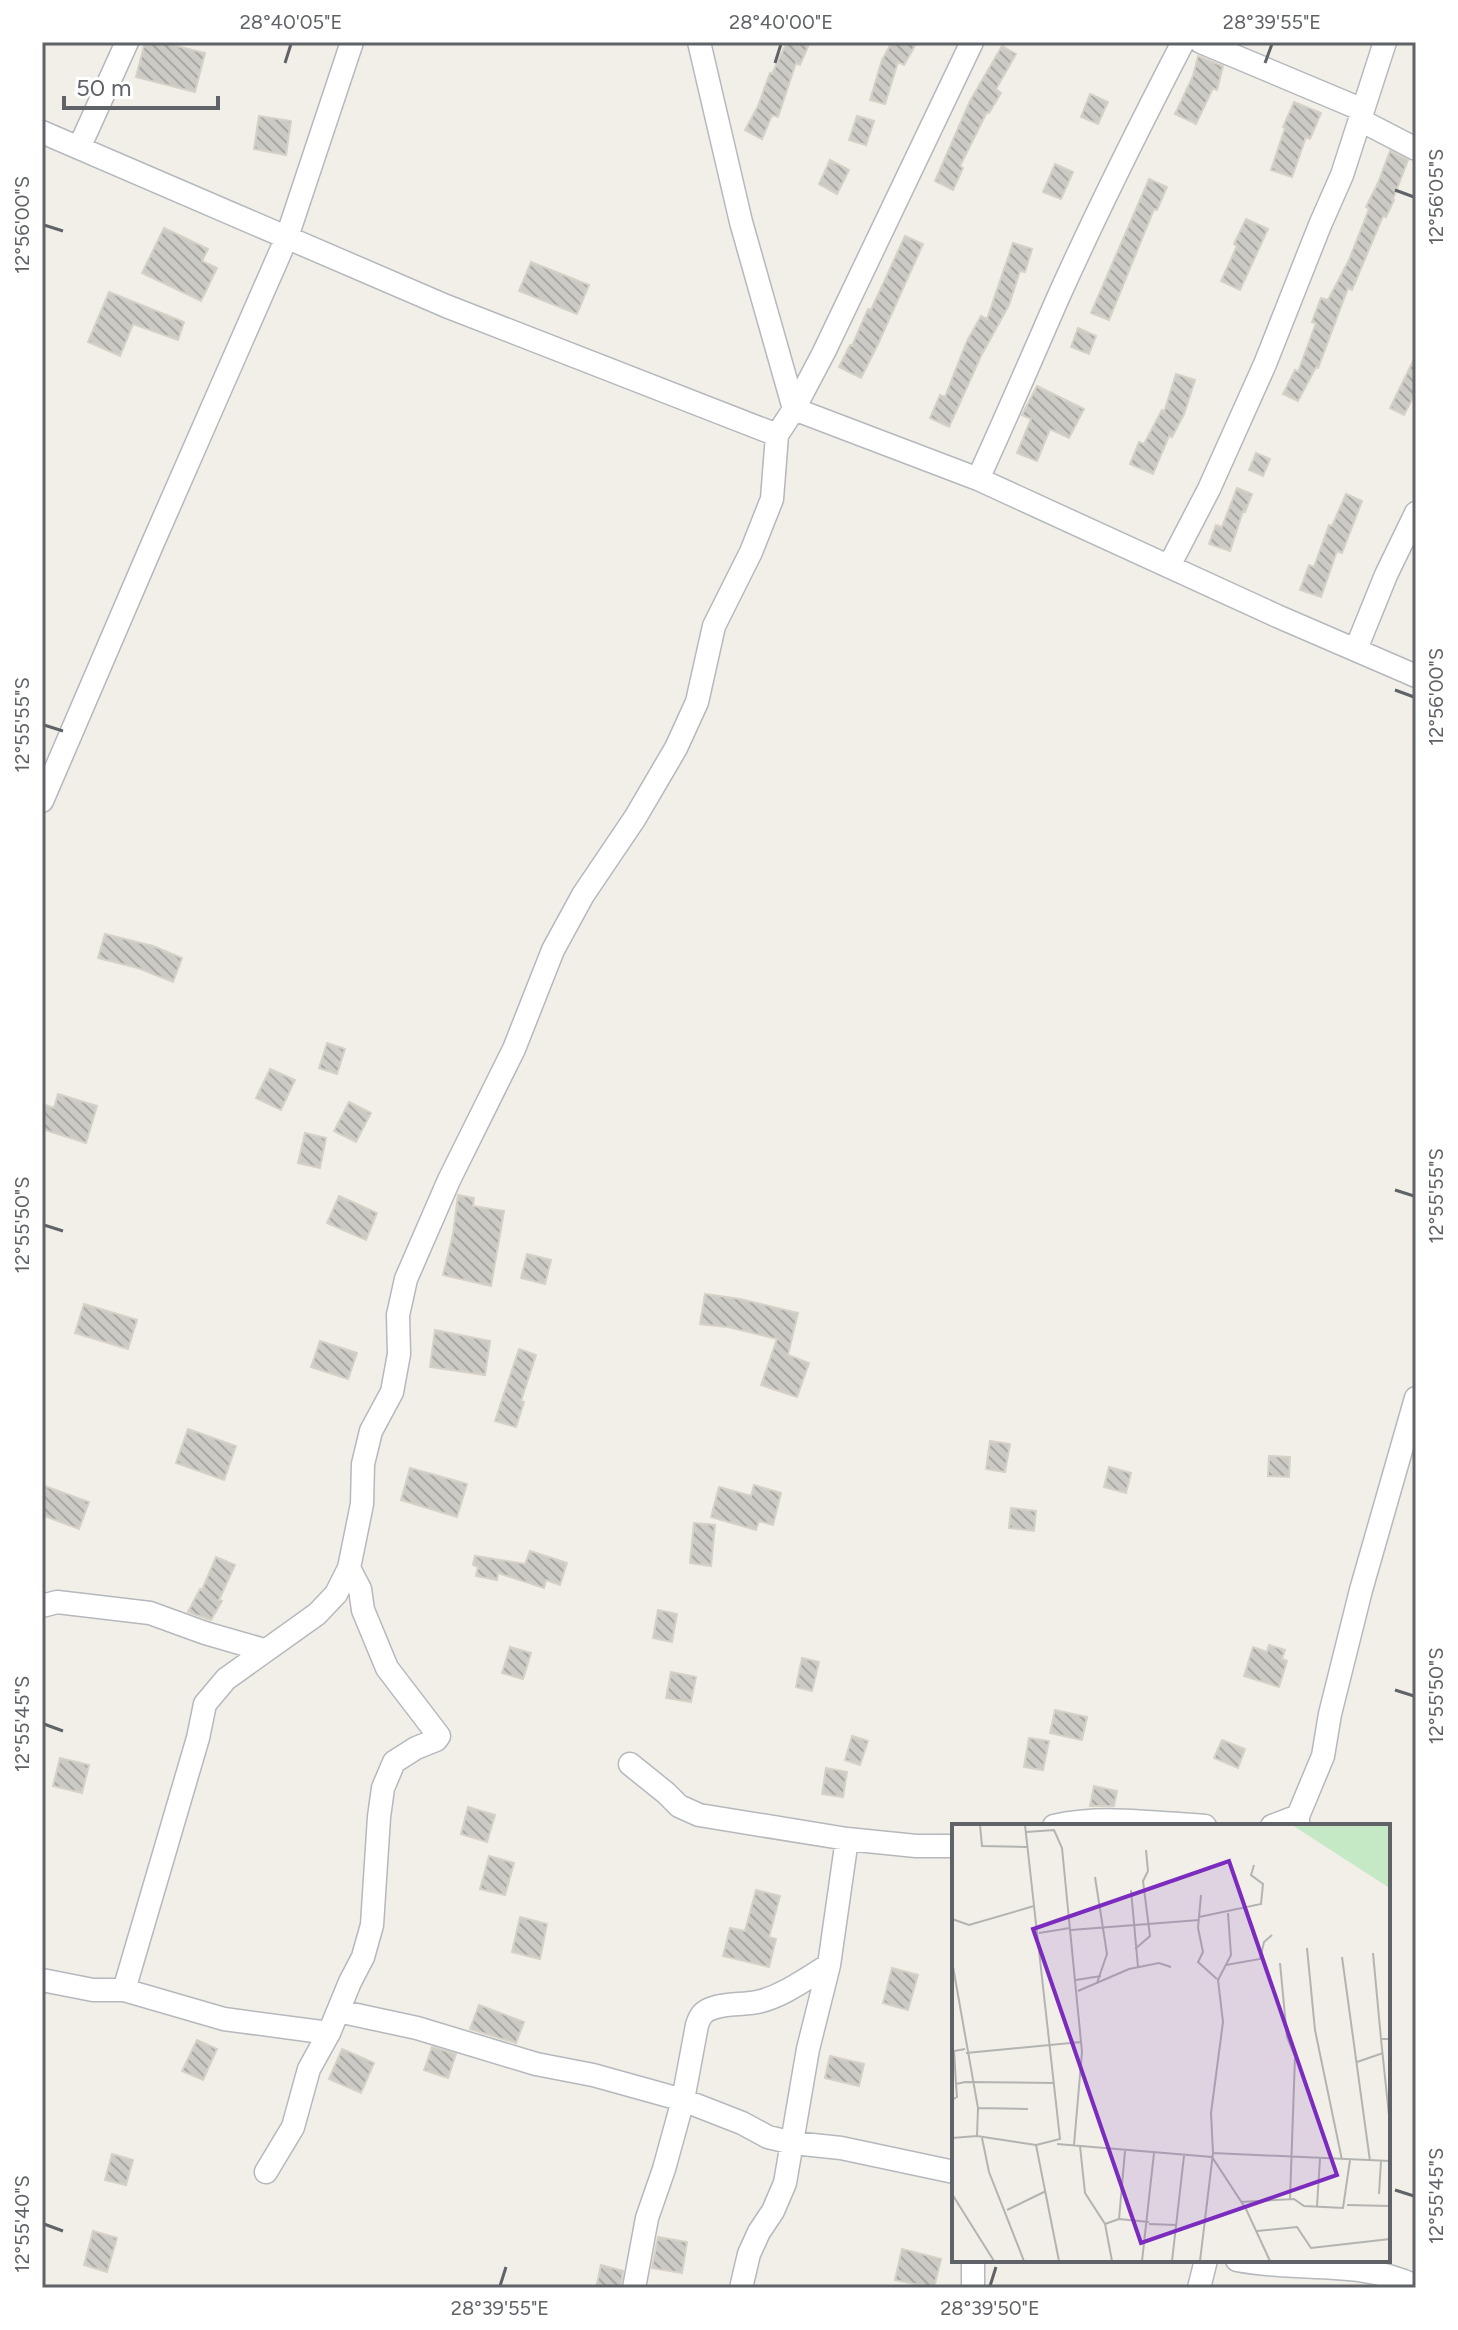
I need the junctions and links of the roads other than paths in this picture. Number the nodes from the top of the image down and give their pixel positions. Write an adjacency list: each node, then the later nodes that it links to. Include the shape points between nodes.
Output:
1 (127, 42): 10 (street)
2 (352, 42): 12 (street)
3 (972, 42): 13 (street)
4 (1183, 42): 15 (street, via 1131,142)
5 (1201, 42): 8 (street)
6 (1385, 42): 8 (street)
7 (696, 43): 13 (street)
8 (1362, 115): 11 (street); 17 (street, via 1265,364)
9 (42, 132): 10 (street)
10 (79, 148): 12 (street)
11 (1416, 149)
12 (287, 237): 14 (street, via 446,306); 20 (street)
13 (794, 409): 14 (street); 15 (street)
14 (777, 435): 23 (street, via 772,499 714,626 697,702 676,748 553,950 514,1049 406,1279 392,1392 371,1431)
15 (978, 479): 17 (street)
16 (1416, 513): 18 (street)
17 (1169, 566): 18 (street)
18 (1356, 649): 19 (street)
19 (1416, 676)
20 (42, 801)
21 (1416, 1398): 22 (street)
22 (1406, 1472): 27 (street, via 1357,1606 1323,1756)
23 (349, 1568): 25 (street, via 336,1594 317,1614); 35 (street, via 387,1668 439,1736 394,1762 383,1788 372,1925)
24 (42, 1606): 25 (street, via 57,1602 150,1613)
25 (264, 1650): 34 (street, via 226,1679 205,1704)
26 (630, 1764): 30 (street, via 679,1806 699,1815)
27 (1298, 1821)
28 (1062, 1824): 29 (street)
29 (1142, 1824)
30 (847, 1839): 31 (street); 32 (street)
31 (952, 1846)
32 (829, 1965): 37 (street, via 759,2002 701,2014); 38 (street)
33 (42, 1980): 34 (street)
34 (124, 1990): 36 (street, via 224,2019)
35 (338, 2011): 36 (street); 37 (street)
36 (329, 2033): 39 (street, via 309,2069 293,2127)
37 (683, 2100): 38 (street); 45 (street, via 647,2218)
38 (793, 2143): 40 (street); 46 (street, via 785,2183 749,2254)
39 (266, 2172)
40 (952, 2172)
41 (973, 2262): 47 (street)
42 (1206, 2262): 48 (street)
43 (1255, 2262): 44 (street, via 1336,2266)
44 (1416, 2286)
45 (634, 2288)
46 (741, 2288)
47 (973, 2288)
48 (1199, 2288)

